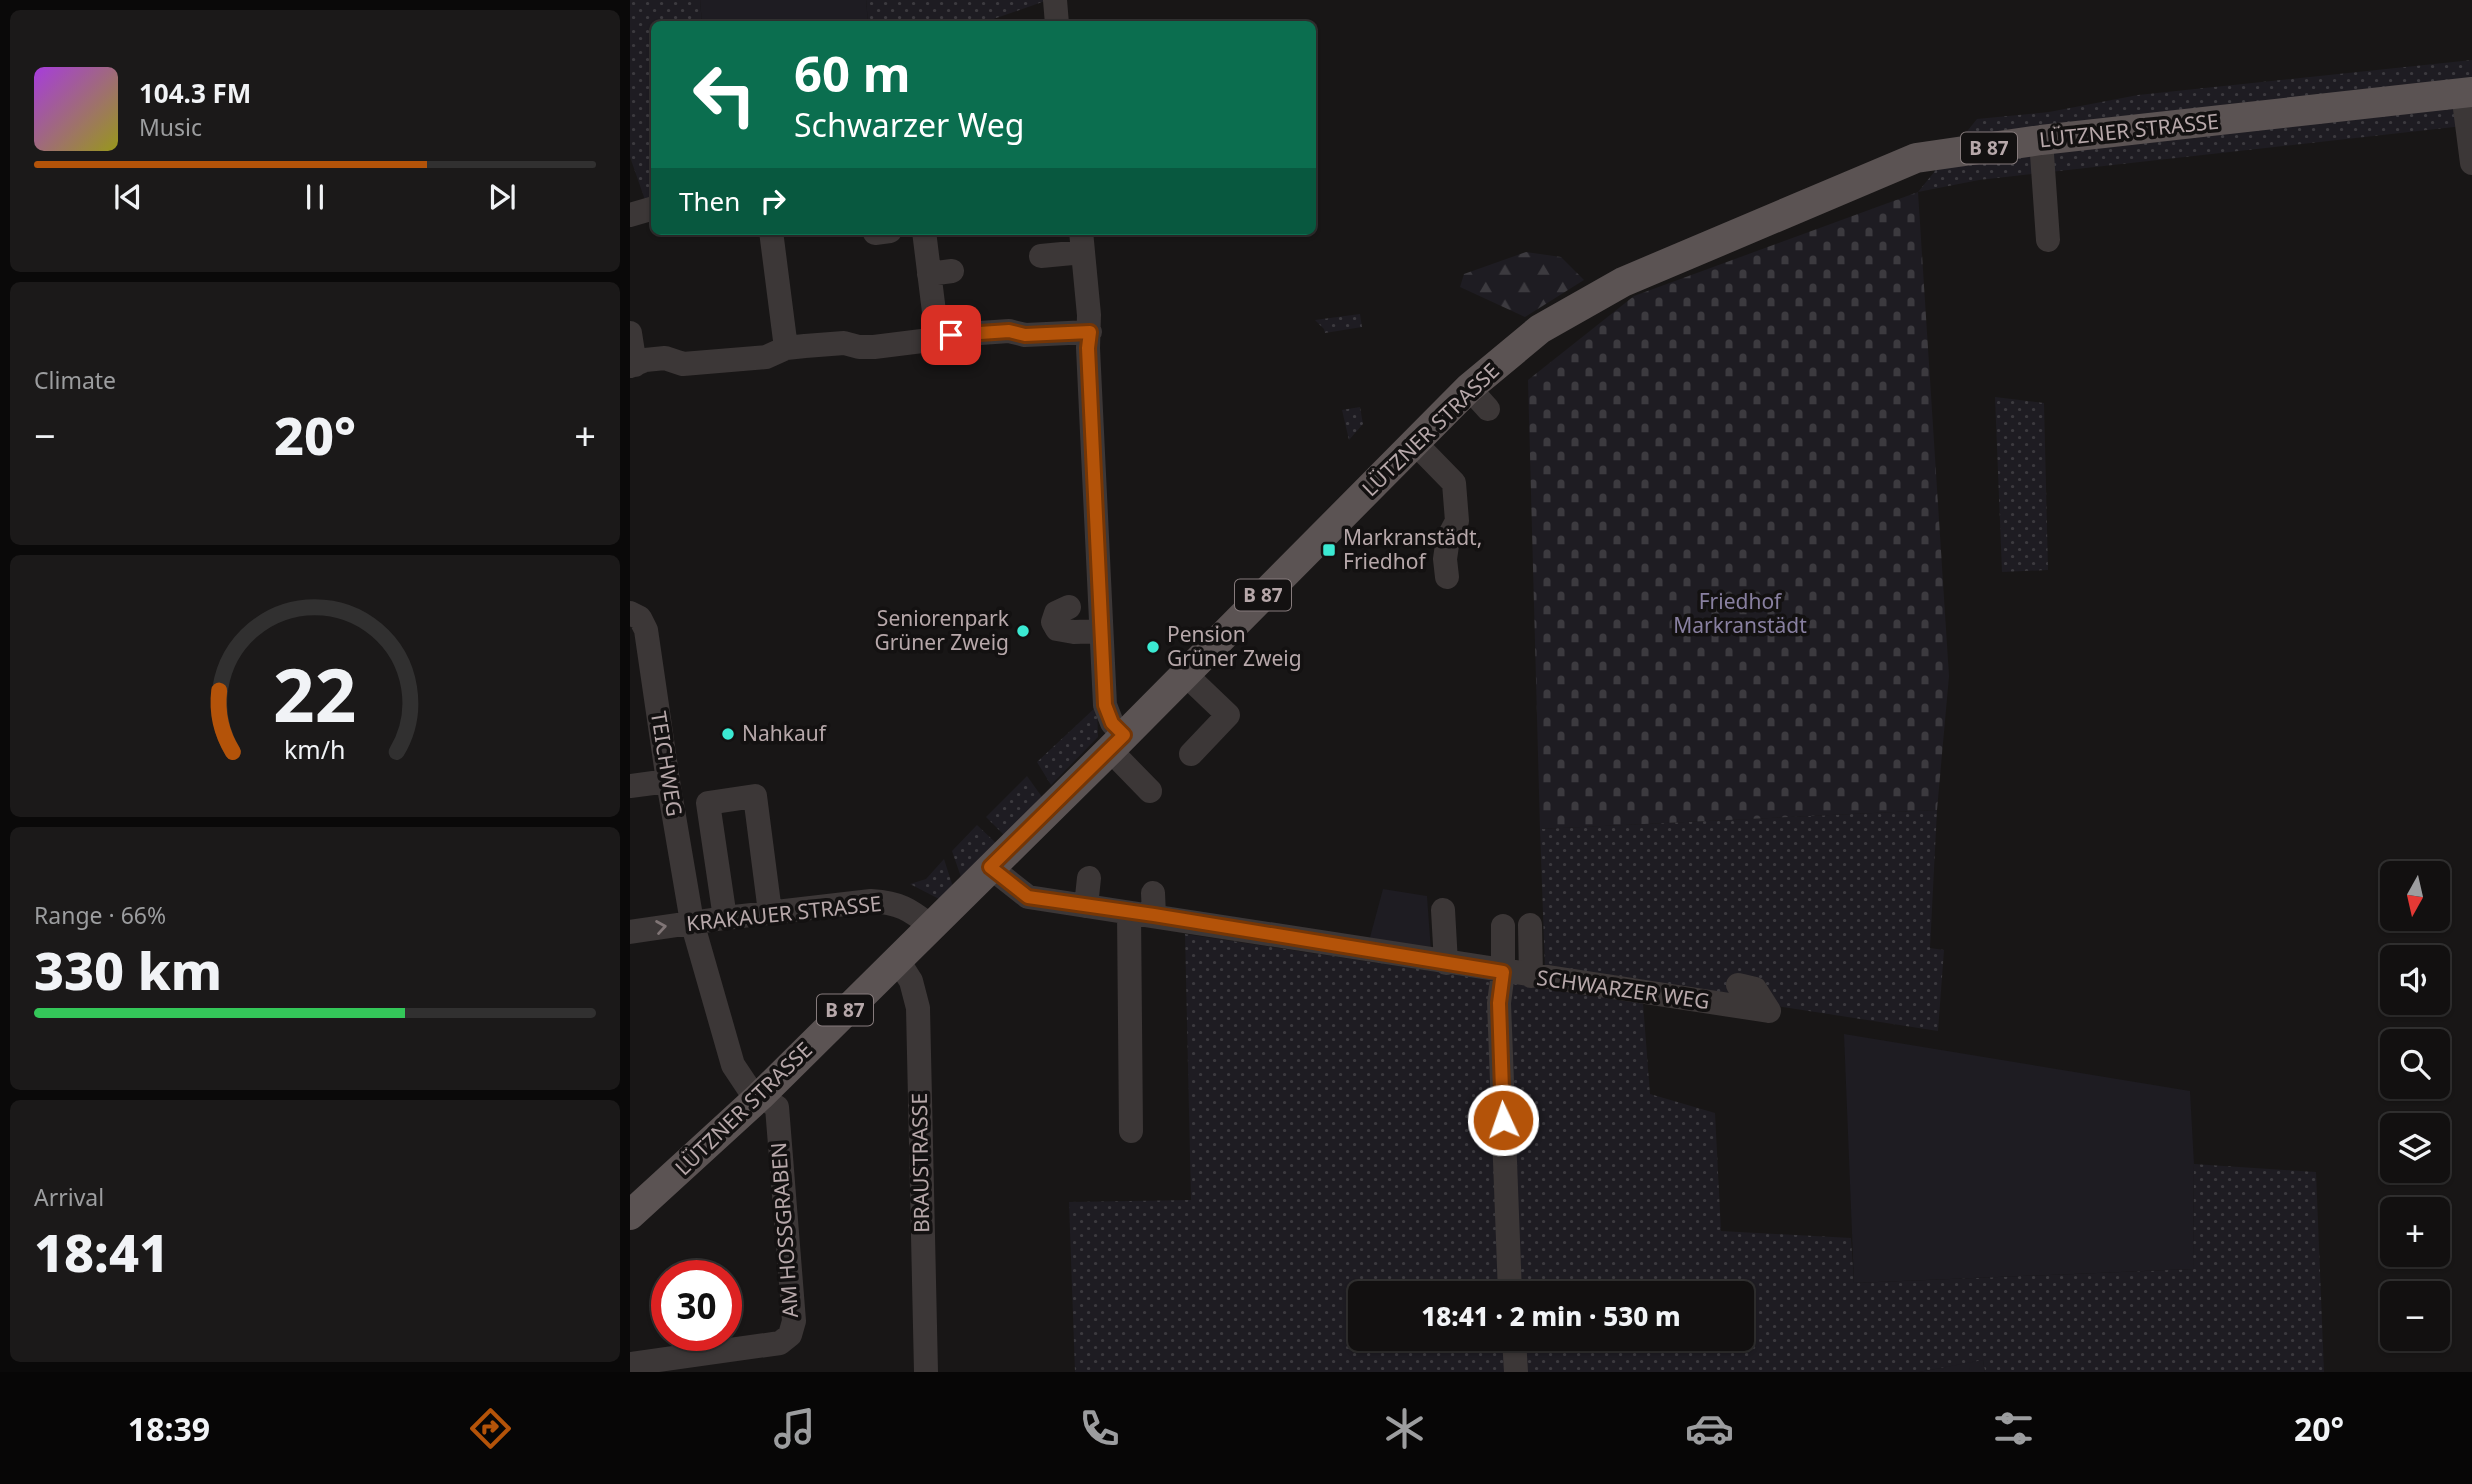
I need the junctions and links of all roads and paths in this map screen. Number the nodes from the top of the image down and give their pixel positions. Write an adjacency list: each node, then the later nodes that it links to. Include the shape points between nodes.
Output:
1 (1055, 0): 2 (street)
2 (1058, 21)
3 (2467, 93): 4 (main road, LÜTZNER STRASSE / B 87); 5 (street)
4 (2041, 140): 10 (street); 18 (main road, LÜTZNER STRASSE / B 87, via 1916,159 1623,282 1540,330 1479,398)
5 (2472, 163)
6 (651, 209): 7 (street)
7 (630, 215)
8 (772, 235): 16 (street)
9 (926, 235): 14 (street, via 941,273)
10 (2048, 240)
11 (1082, 241): 12 (street); 15 (street)
12 (1041, 256)
13 (630, 333): 17 (street)
14 (937, 336): 15 (street, via 1009,331); 16 (street, via 874,347 844,343)
15 (1089, 340): 20 (street)
16 (786, 348): 17 (street, via 766,357 684,365 665,358)
17 (632, 365)
18 (1415, 443): 19 (street, via 1454,483 1457,521 1448,538); 26 (main road, LÜTZNER STRASSE / B 87)
19 (1447, 577)
20 (1100, 604): 21 (street); 24 (street)
21 (1069, 607): 22 (street); 24 (street, via 1056,613 1053,622 1057,629)
22 (1033, 611)
23 (630, 613): 25 (street, TEICHWEG, via 640,618 646,630)
24 (1101, 631): 27 (street, via 1105,705)
25 (640, 666): 29 (street, TEICHWEG)
26 (1184, 673): 27 (main road, LÜTZNER STRASSE / B 87); 28 (street, via 1228,715)
27 (1117, 742): 31 (street); 32 (main road, LÜTZNER STRASSE / B 87)
28 (1191, 754)
29 (668, 781): 30 (street); 39 (street, TEICHWEG)
30 (630, 786)
31 (1150, 791)
32 (990, 867): 34 (street, SCHWARZER WEG, via 1028,897); 41 (main road, LÜTZNER STRASSE / B 87)
33 (1088, 878): 34 (street)
34 (1086, 906): 36 (street, SCHWARZER WEG)
35 (770, 912): 37 (street, KRAKAUER STRASSE); 37 (street, via 755,796 708,803); 41 (street, KRAKAUER STRASSE, via 891,902 907,907)
36 (1129, 913): 45 (street, SCHWARZER WEG, via 1154,904); 50 (street)
37 (724, 918): 39 (street, KRAKAUER STRASSE)
38 (1452, 921): 45 (street)
39 (692, 922): 43 (street, KRAKAUER STRASSE, one-way to 39); 49 (street, TEICHWEG, via 733,1065 749,1089)
40 (1531, 925): 47 (street)
41 (931, 926): 44 (main road, LÜTZNER STRASSE / B 87)
42 (1503, 926): 46 (street)
43 (630, 932)
44 (897, 959): 49 (main road, LÜTZNER STRASSE / B 87); 55 (street, BRAUSTRASSE, via 911,981 918,1008)
45 (1446, 963): 46 (street, SCHWARZER WEG)
46 (1503, 972): 47 (street, SCHWARZER WEG); 52 (street, via 1499,1003)
47 (1531, 976): 48 (street, SCHWARZER WEG, via 1769,1011 1755,989)
48 (1738, 985)
49 (760, 1096): 51 (main road, LÜTZNER STRASSE / B 87); 54 (street, AM HOSSGRABEN, via 777,1107 794,1321 790,1335 780,1343)
50 (1131, 1131)
51 (630, 1215)
52 (1510, 1281)
53 (1515, 1351): 56 (street)
54 (630, 1364)
55 (926, 1372)
56 (1516, 1372)

